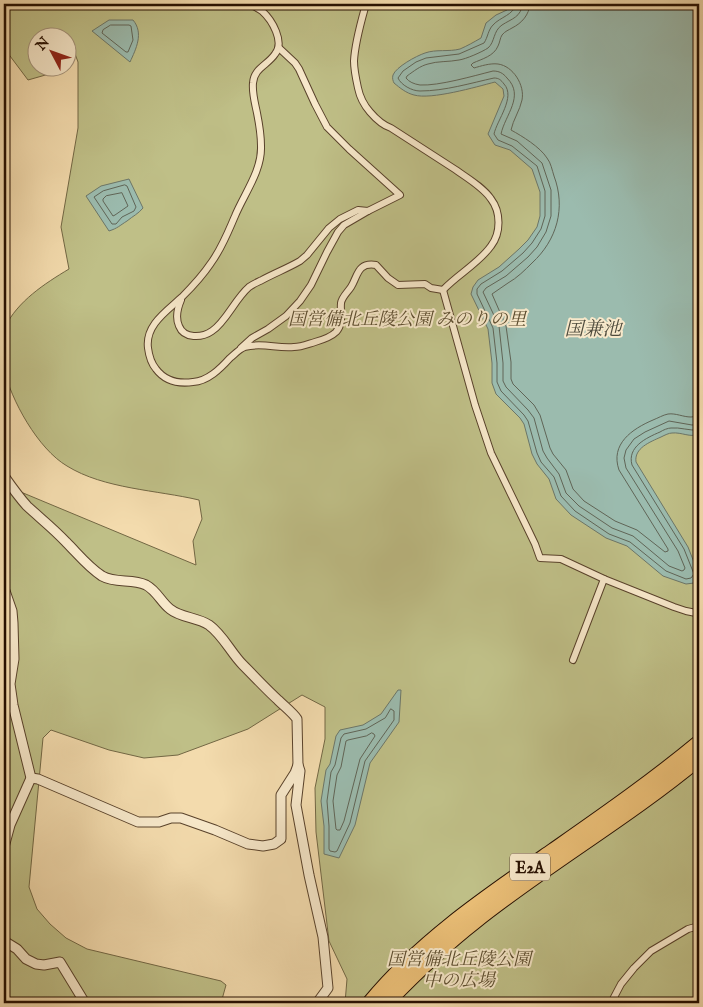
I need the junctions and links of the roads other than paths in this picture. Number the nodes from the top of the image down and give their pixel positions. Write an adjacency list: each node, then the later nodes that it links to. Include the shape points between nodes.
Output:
1 (249, 4): 4 (street)
2 (259, 4): 4 (street)
3 (366, 4): 7 (street, via 354,62 360,98 384,126 392,128 468,178 492,199 496,208 498,224 492,246)
4 (262, 11): 5 (street, via 276,32)
5 (279, 48): 6 (street, via 299,69 327,127 400,195); 8 (street, via 271,60 256,72 252,83 261,144 256,172 215,259)
6 (368, 210): 8 (street, via 358,210 340,219 300,261 248,288 223,320 208,333 194,336 181,330 177,313); 9 (street, via 338,232 300,301 286,316)
7 (443, 290): 9 (street, via 425,284 398,285 376,264 367,265 356,274 342,299 341,323 332,334 302,346 266,345); 11 (street, via 491,453 540,558 561,559)
8 (183, 297): 9 (street, via 161,316 149,334 149,355 161,374 179,383 203,380)
9 (240, 349)
10 (4, 476): 17 (street, via 28,506 101,575 146,585 175,613 201,621 217,632 242,664 297,719)
11 (604, 579): 13 (street, via 674,607); 14 (street)
12 (4, 588): 18 (street, via 13,623 14,659 10,684)
13 (699, 612)
14 (573, 660)
15 (699, 743): 24 (highway, E2A, via 637,792 469,910 408,962)
16 (699, 758): 25 (highway, E2A, via 475,920 424,964)
17 (298, 765): 18 (street, via 281,795 281,839 263,846 248,844 181,818 138,822); 23 (street, via 296,805 323,937 328,988)
18 (31, 778): 19 (street)
19 (4, 847)
20 (699, 926): 26 (street, via 651,951 621,984)
21 (4, 941): 22 (street, via 36,964 60,962)
22 (85, 1003)
23 (317, 1003)
24 (370, 1003)
25 (386, 1003)
26 (611, 1003)

